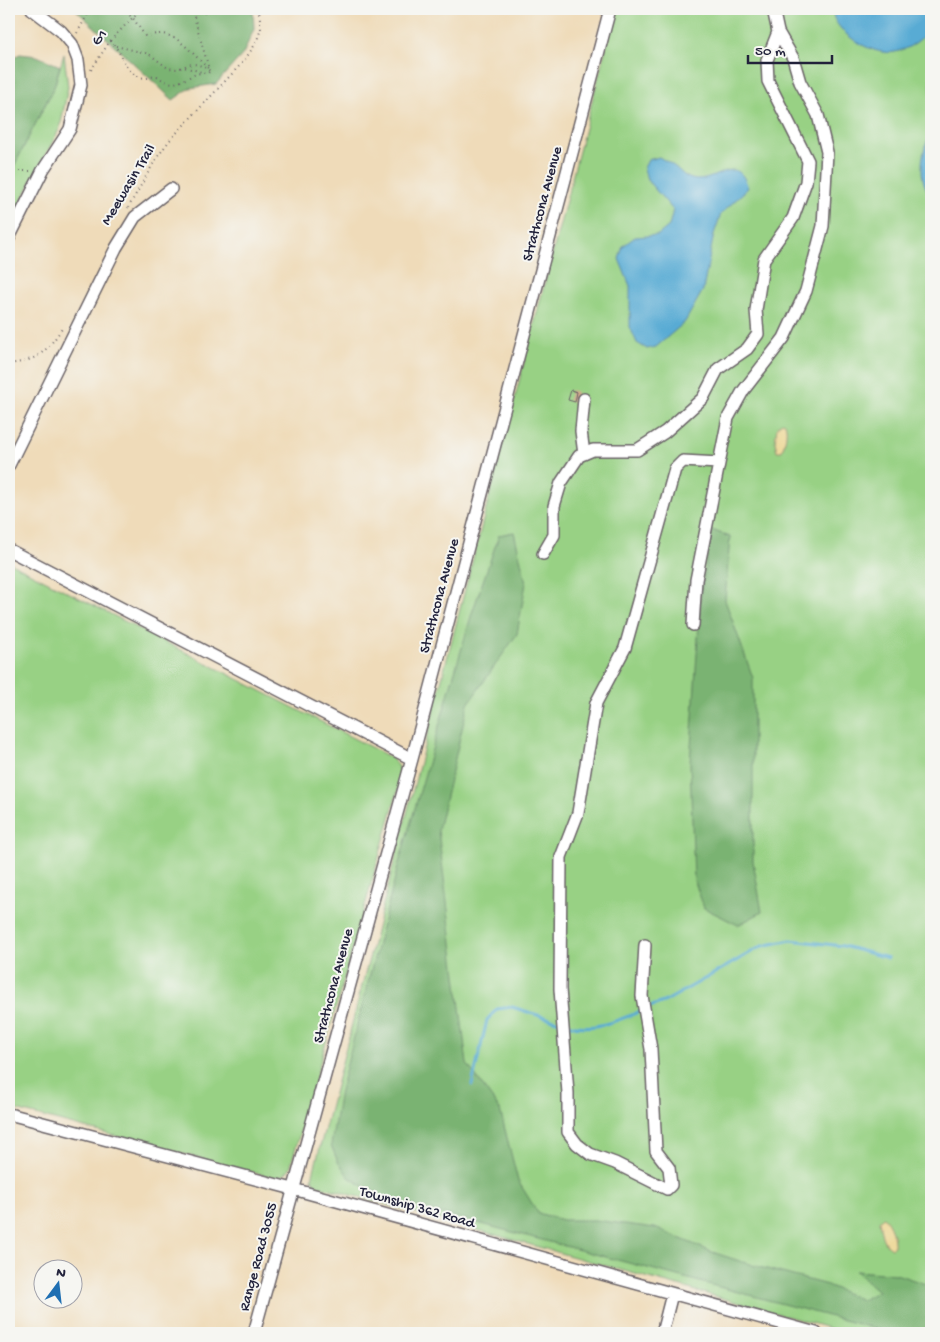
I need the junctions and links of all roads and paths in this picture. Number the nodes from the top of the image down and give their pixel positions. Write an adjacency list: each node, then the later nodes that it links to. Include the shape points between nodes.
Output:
1 (32, 9): 12 (street, via 61,31)
2 (91, 9): 12 (path)
3 (122, 9): 9 (path)
4 (141, 9): 9 (path, G1)
5 (210, 9): 15 (path, via 205,13 198,9 193,13)
6 (259, 9): 21 (path, Meewasin Trail, via 261,29 256,43 244,61 169,142)
7 (610, 9): 32 (street, Strathcona Avenue)
8 (773, 9): 10 (street)
9 (133, 18): 11 (path, G1); 15 (path, via 145,36 162,34 179,40)
10 (778, 32): 26 (street, via 767,60 768,81 808,160 806,182 793,218 764,259 756,310 758,334 747,349 718,369 703,398 665,432 637,450 593,450); 27 (street, via 818,115 826,152 823,226 806,291 784,338 743,391 728,418)
11 (110, 41): 13 (path); 17 (path, G1)
12 (72, 44): 17 (street)
13 (116, 46): 14 (path, via 149,54 168,68); 16 (path, via 126,67 145,78 158,76 174,83)
14 (183, 67): 15 (path, via 197,64); 16 (path)
15 (210, 70): 16 (path)
16 (202, 72)
17 (81, 85): 18 (street, via 70,129)
18 (43, 170): 19 (path); 22 (street)
19 (9, 171)
20 (171, 189): 28 (street, via 134,217)
21 (125, 213)
22 (9, 238)
23 (67, 322): 24 (path, via 40,355)
24 (9, 364)
25 (584, 399): 26 (street, via 580,431)
26 (584, 454): 30 (street, via 579,456 561,483 554,506 554,535)
27 (719, 463): 31 (street, via 696,580); 33 (street, via 683,461 676,469 625,648 596,703 578,812 561,857 560,990 568,1132 590,1154 667,1189 671,1185 668,1168 656,1151 650,1049 642,996)
28 (9, 465)
29 (9, 550): 32 (street)
30 (543, 554)
31 (693, 625)
32 (412, 759): 35 (street, Strathcona Avenue)
33 (645, 945)
34 (9, 1114): 35 (street, Township 362 Road)
35 (293, 1189): 36 (street, Township 362 Road); 37 (street, Range Road 3055)
36 (672, 1294): 38 (street); 39 (street, Township 362 Road)
37 (254, 1333)
38 (662, 1333)
39 (816, 1333)

